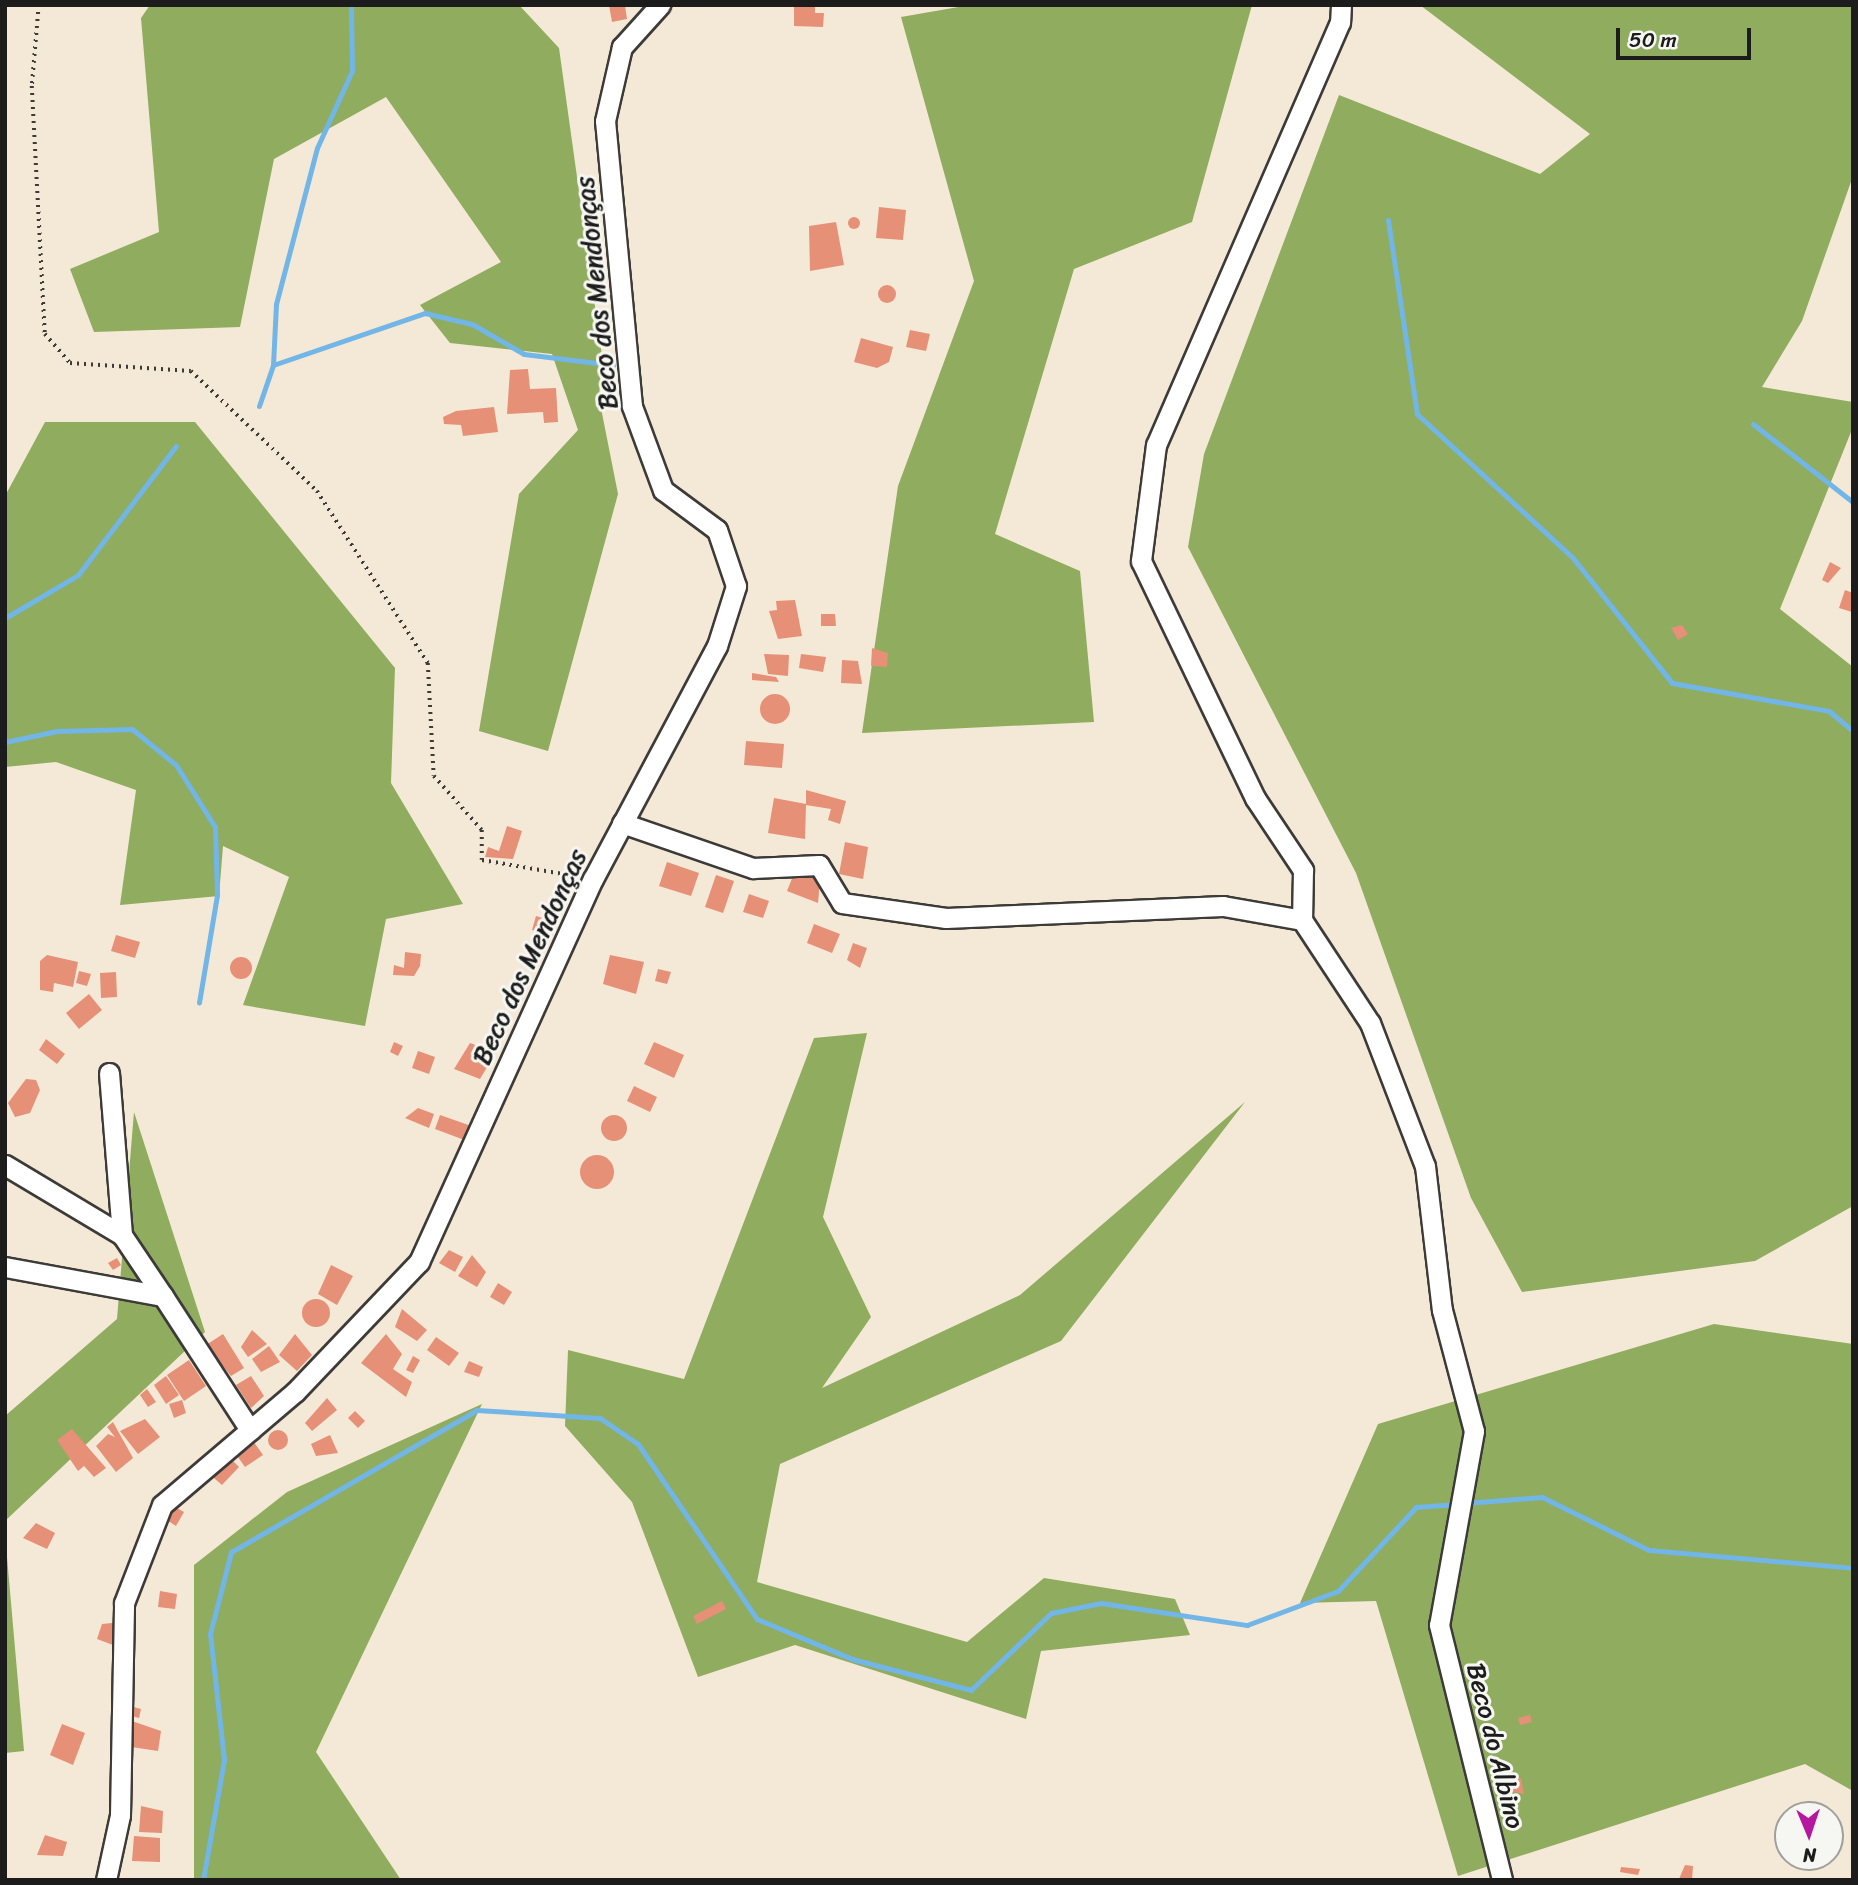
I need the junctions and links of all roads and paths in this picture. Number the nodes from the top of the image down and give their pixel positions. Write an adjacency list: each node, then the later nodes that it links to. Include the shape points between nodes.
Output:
1 (39, 5): 5 (path, via 32,86 45,334 70,363 191,371 317,491 428,663 433,776 482,830 482,860)
2 (660, 5): 4 (street, Beco dos Mendonças, via 622,47 605,121 632,406 663,490 717,530 736,586 717,646)
3 (1341, 5): 6 (street, via 1340,22 1156,445 1141,561 1255,798 1303,870)
4 (622, 823): 5 (street, Beco dos Mendonças); 6 (street, via 753,868 819,865 842,903 946,918 1223,906)
5 (593, 880): 12 (street, Beco dos Mendonças, via 419,1262)
6 (1302, 920): 14 (street, Beco do Albino, via 1370,1023 1425,1166 1442,1310 1474,1431 1438,1625)
7 (109, 1073): 9 (street)
8 (5, 1165): 9 (street)
9 (122, 1235): 11 (street)
10 (5, 1267): 11 (street)
11 (163, 1296): 12 (street)
12 (250, 1430): 13 (street, Beco dos Mendonças, via 162,1505 124,1603 120,1815)
13 (106, 1880)
14 (1502, 1880)

